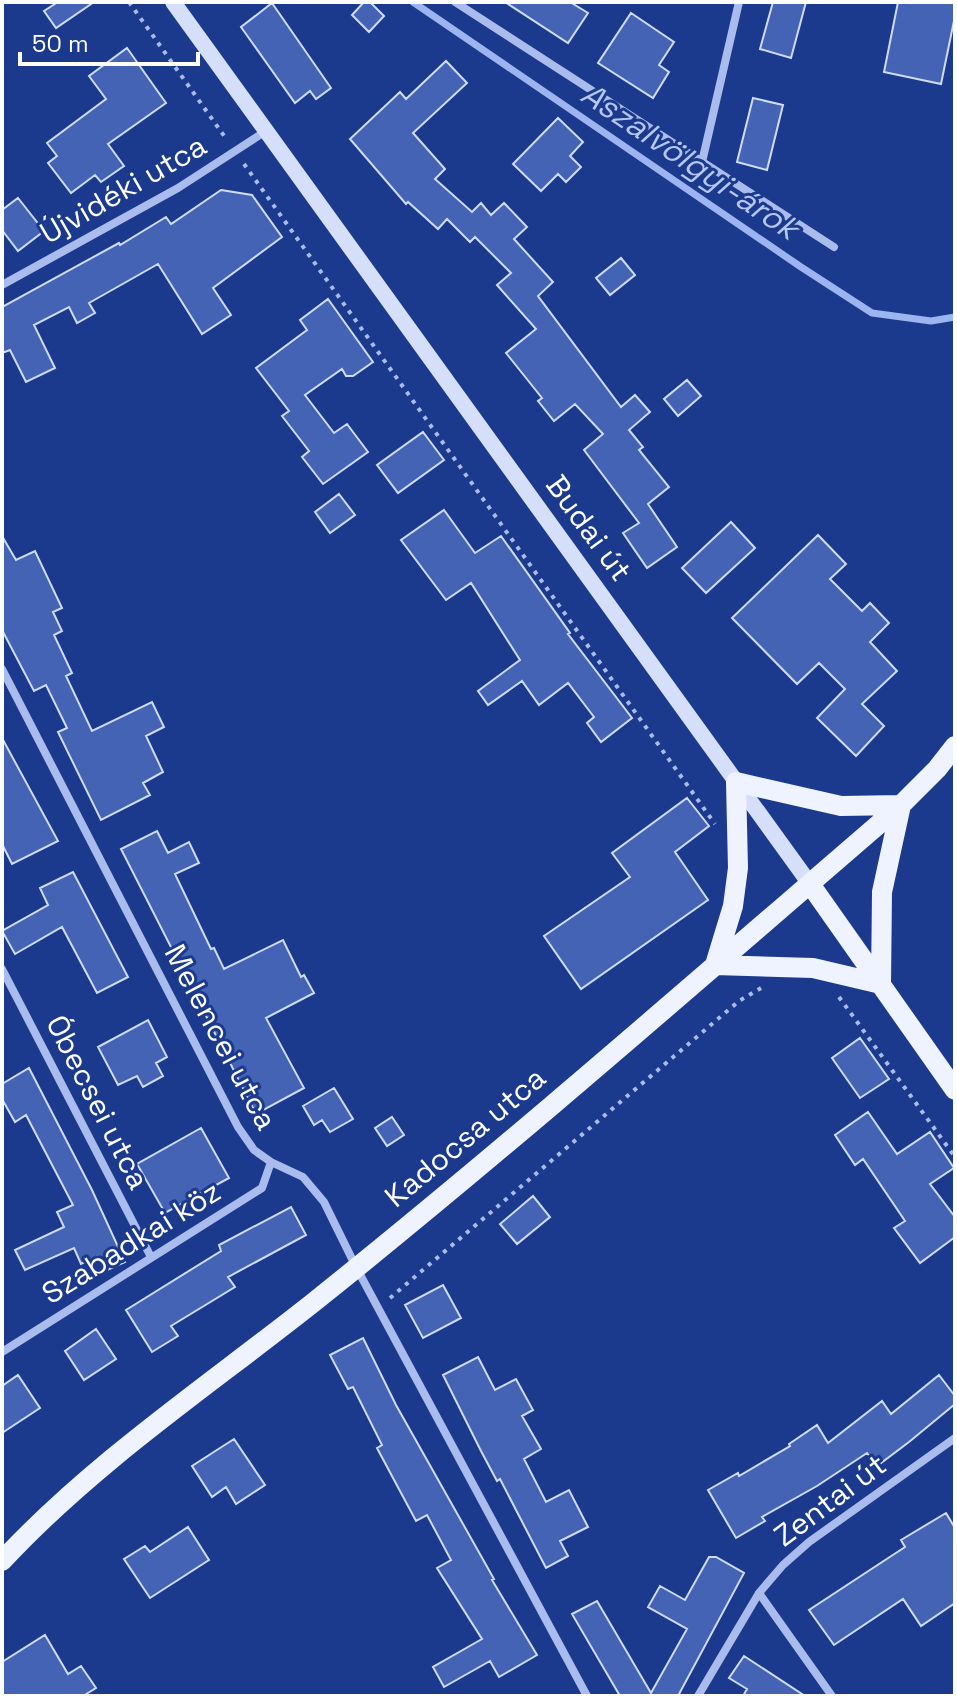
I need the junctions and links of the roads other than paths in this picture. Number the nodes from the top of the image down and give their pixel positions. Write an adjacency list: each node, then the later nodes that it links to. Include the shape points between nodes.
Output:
1 (173, 2): 4 (main road, Budai út)
2 (455, 2): 5 (street)
3 (739, 2): 5 (street)
4 (266, 131): 7 (street, Újvidéki utca, via 178,188); 10 (main road, Budai út)
5 (702, 162): 6 (street)
6 (834, 247)
7 (2, 285)
8 (2, 669): 17 (street, Melencei utca, via 238,1127 254,1150)
9 (955, 746): 11 (main road, Kadocsa utca)
10 (736, 782): 11 (main road, via 841,806); 12 (main road, Budai út); 13 (main road, via 738,868)
11 (901, 805): 12 (main road, Kadocsa utca); 15 (main road, via 882,892)
12 (810, 884): 13 (main road, Kadocsa utca); 15 (main road, Budai út)
13 (715, 965): 15 (main road, via 813,968); 19 (main road, Kadocsa utca)
14 (2, 969): 18 (street, Óbecsei utca)
15 (881, 984): 16 (main road, Budai út)
16 (955, 1090)
17 (271, 1162): 18 (street, Szabadkai köz, via 262,1188); 19 (street, Melencei utca, via 303,1177 324,1202)
18 (151, 1257): 20 (street, Szabadkai köz)
19 (356, 1267): 22 (main road, Kadocsa utca, via 82,1483); 24 (street, Melencei utca)
20 (2, 1352)
21 (955, 1438): 23 (street, Zentai út, via 809,1542)
22 (2, 1561)
23 (759, 1593): 25 (street, Zentai út); 26 (street)
24 (587, 1696)
25 (698, 1696)
26 (832, 1696)

